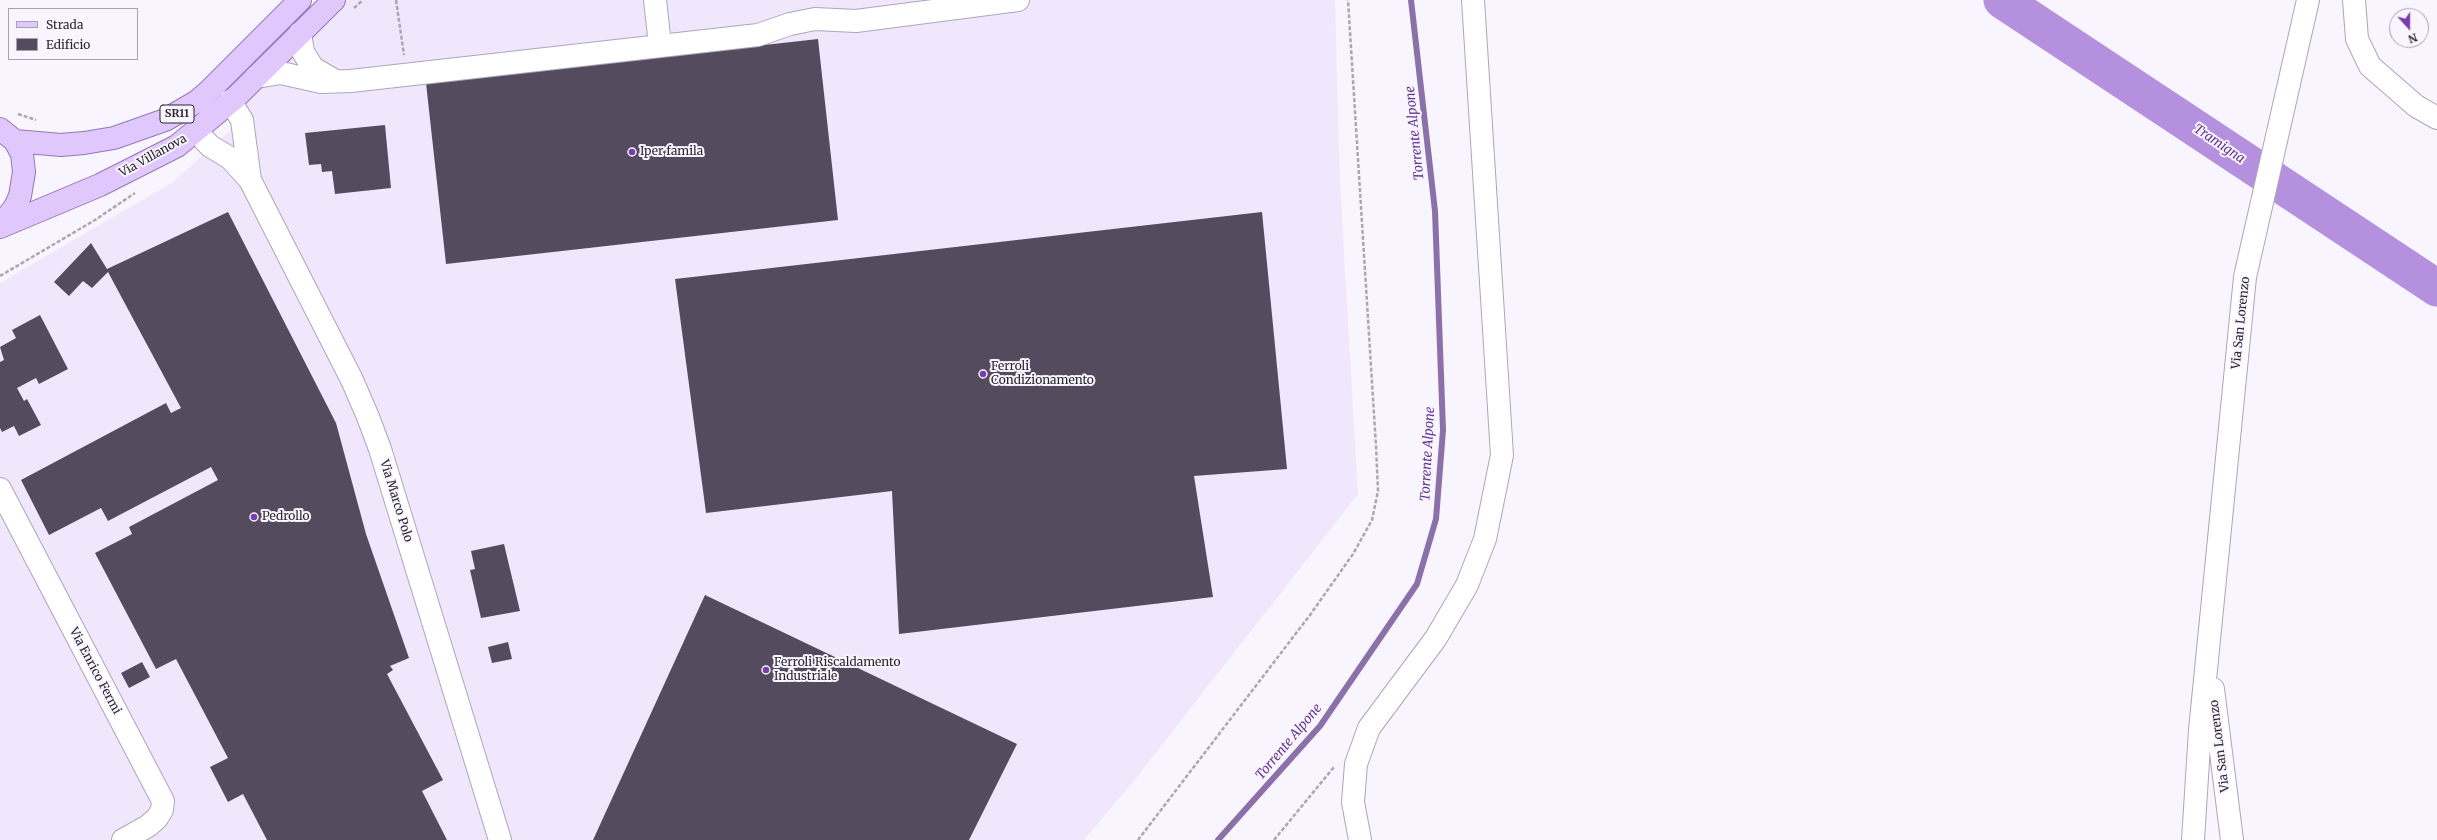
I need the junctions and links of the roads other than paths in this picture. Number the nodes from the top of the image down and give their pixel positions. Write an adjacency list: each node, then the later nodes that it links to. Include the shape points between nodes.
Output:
1 (300, 0): 15 (main road, SR11, via 210,90 196,102 165,120 114,138 84,143 61,145)
2 (334, 0): 8 (main road, Via Villanova / SR11)
3 (655, 0): 9 (street)
4 (1018, 0): 9 (street, via 856,21 815,19 758,35)
5 (1473, 0): 22 (street, via 1502,455 1485,539 1467,585 1436,638 1369,728 1356,764 1353,802)
6 (2308, 0): 19 (street, Via San Lorenzo, via 2245,277)
7 (2354, 0): 13 (street, via 2357,40 2370,66 2416,106)
8 (300, 33): 10 (main road, Via Villanova / SR11); 11 (street, via 302,52 313,68)
9 (660, 45): 11 (street)
10 (256, 77): 11 (street, via 281,73 321,82); 12 (main road, Via Villanova / SR11)
11 (339, 82)
12 (230, 102): 14 (main road, Via Villanova / SR11); 16 (street, Via Marco Polo, via 242,120)
13 (2437, 118)
14 (196, 131): 16 (street, Via Marco Polo, via 210,146 230,158); 17 (main road, Via Villanova / SR11, via 157,156 100,185)
15 (8, 135): 17 (main road, via 22,154 23,188 16,207)
16 (250, 180): 21 (street, Via Marco Polo, via 352,380 368,417)
17 (0, 227)
18 (0, 488): 20 (street, Via Enrico Fermi, via 163,801 162,810 157,818)
19 (2209, 652): 23 (street, Via San Lorenzo); 24 (street, Via San Lorenzo)
20 (123, 840)
21 (500, 840)
22 (1360, 840)
23 (2193, 840)
24 (2232, 840)

